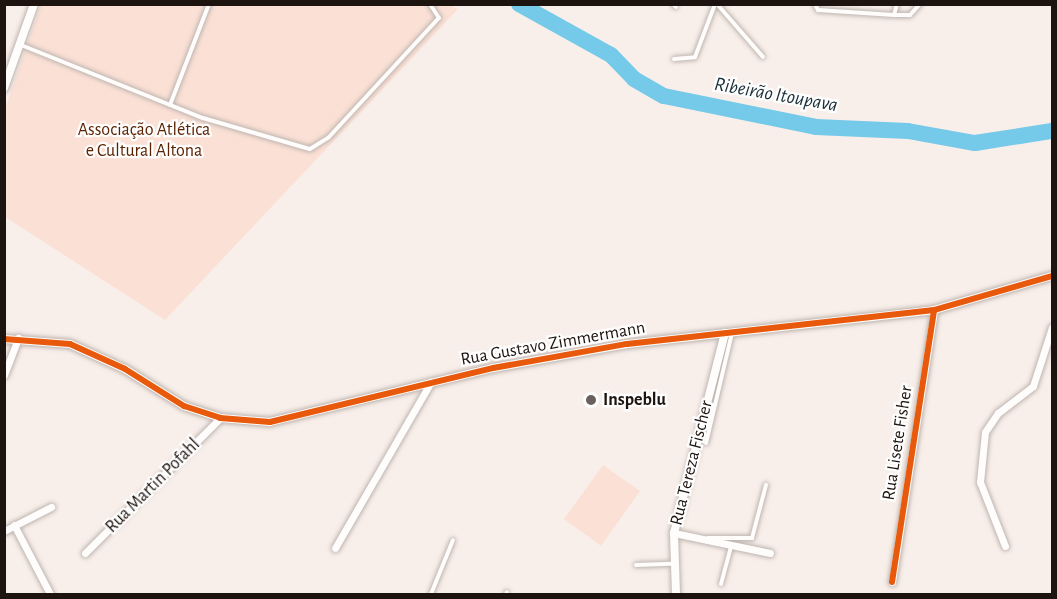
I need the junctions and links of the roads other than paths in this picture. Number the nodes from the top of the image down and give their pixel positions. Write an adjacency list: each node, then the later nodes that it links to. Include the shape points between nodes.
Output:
1 (34, 4): 15 (street)
2 (209, 4): 19 (lane)
3 (430, 4): 19 (lane, via 440,18 329,137 310,149)
4 (716, 4): 16 (lane); 17 (lane, via 695,57)
5 (815, 4): 11 (lane)
6 (836, 4): 11 (lane)
7 (855, 4): 12 (lane)
8 (875, 4): 13 (lane)
9 (897, 4): 14 (lane)
10 (920, 4): 14 (lane, via 910,15)
11 (835, 10): 12 (lane)
12 (854, 11): 13 (lane)
13 (873, 12): 14 (lane)
14 (894, 15)
15 (20, 45): 18 (street); 19 (lane)
16 (763, 57)
17 (674, 59)
18 (4, 88)
19 (170, 105)
20 (1053, 276): 21 (street, Rua Gustavo Zimmermann)
21 (934, 310): 23 (street, Rua Gustavo Zimmermann); 44 (street, Rua Lisete Fisher)
22 (1053, 327): 38 (street, via 1033,386 998,413 984,432 980,482)
23 (729, 333): 27 (street, Rua Gustavo Zimmermann, via 627,344); 29 (lane); 34 (street, Rua Tereza Fischer)
24 (18, 338): 25 (street, Rua Gustavo Zimmermann); 26 (street); 28 (street, Rua Gustavo Zimmermann, via 47,338 97,354 160,394)
25 (4, 339)
26 (4, 375)
27 (431, 382): 28 (street, Rua Gustavo Zimmermann, via 281,421); 39 (street)
28 (220, 418): 40 (street, Rua Martin Pofahl)
29 (706, 443)
30 (766, 485): 36 (lane, via 752,538)
31 (51, 507): 32 (street)
32 (14, 525): 33 (street); 46 (street)
33 (4, 531)
34 (674, 533): 36 (street); 42 (street, Rua Tereza Fischer)
35 (453, 540): 47 (lane)
36 (705, 540): 37 (street)
37 (732, 545): 41 (street); 45 (lane)
38 (1005, 546)
39 (334, 548)
40 (85, 553)
41 (770, 553)
42 (671, 564): 43 (lane); 48 (street, Rua Tereza Fischer)
43 (636, 565)
44 (892, 582)
45 (721, 584)
46 (50, 594)
47 (431, 594)
48 (676, 594)

